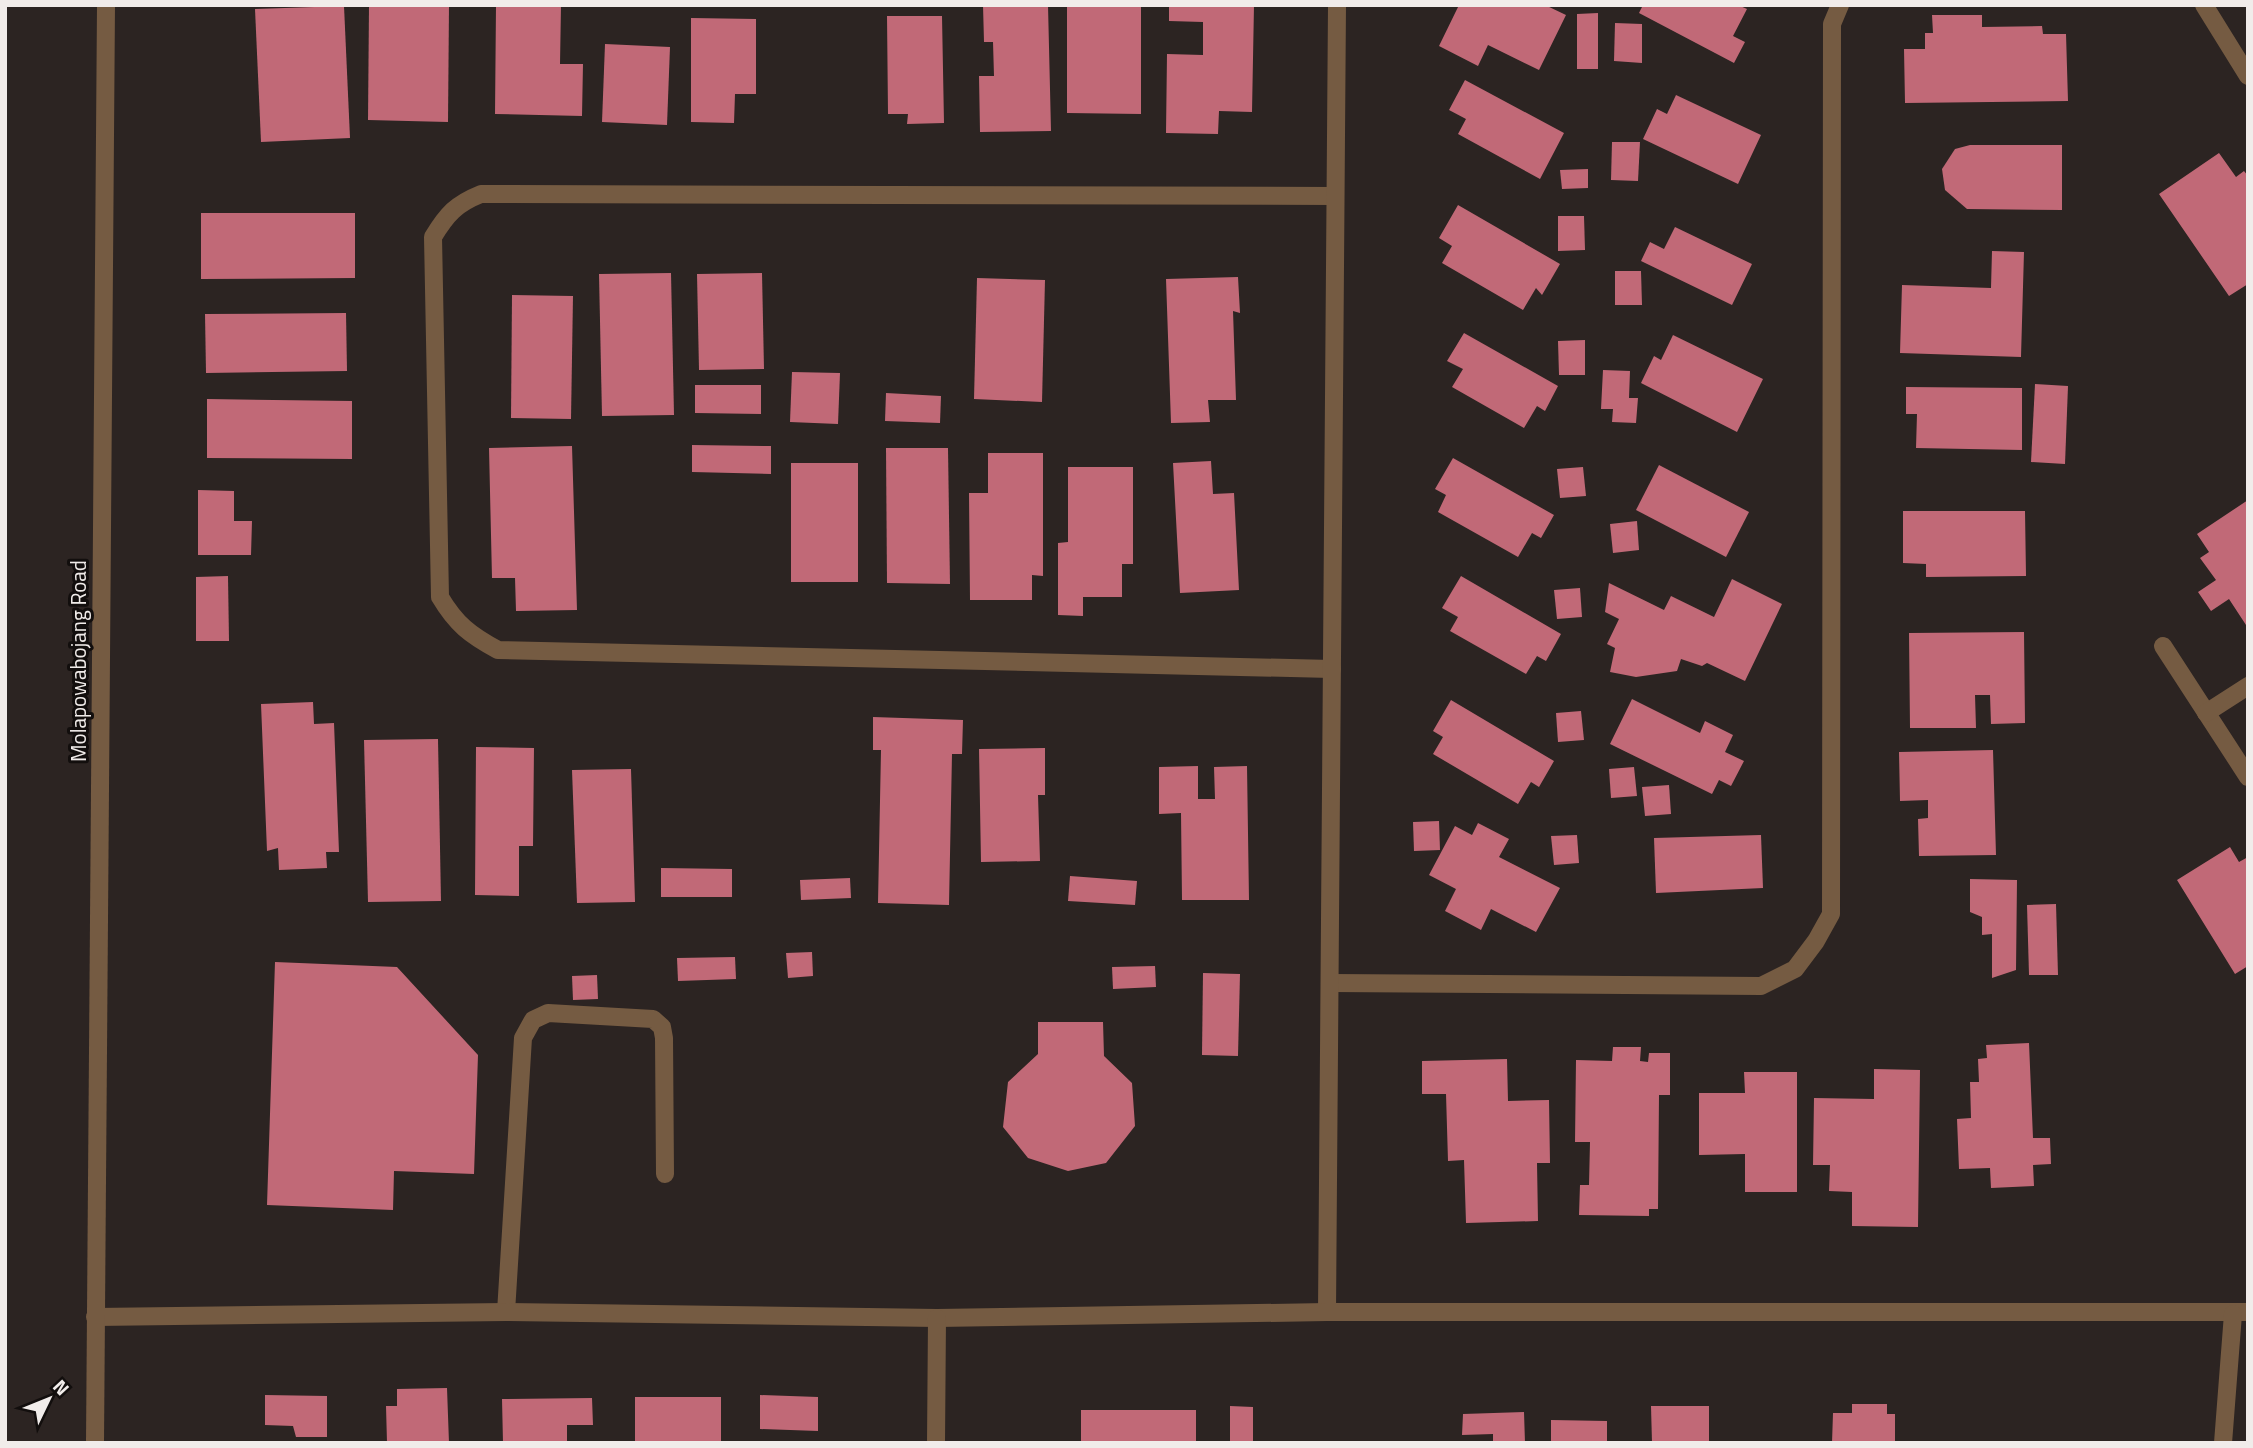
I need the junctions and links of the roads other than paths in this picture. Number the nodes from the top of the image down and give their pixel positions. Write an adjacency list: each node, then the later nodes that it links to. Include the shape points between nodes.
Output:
1 (106, 5): 17 (street, Molapowabojang Road)
2 (1337, 5): 6 (street)
3 (1839, 5): 12 (street, via 1832,24 1831,914 1795,969 1760,986)
4 (2204, 5): 5 (street)
5 (2248, 76)
6 (1335, 196): 8 (street); 8 (street, via 481,194 447,214 433,237 440,597 452,617 498,650)
7 (2163, 646): 10 (street)
8 (1332, 669): 12 (street)
9 (2248, 686): 10 (street)
10 (2206, 713): 11 (street)
11 (2248, 777)
12 (1330, 983): 15 (street)
13 (665, 1174): 14 (street, via 662,1027 653,1019 587,1015 548,1013 533,1020 523,1038)
14 (506, 1312): 17 (street); 18 (street)
15 (1327, 1312): 16 (street); 18 (street)
16 (2241, 1313): 21 (street)
17 (95, 1317): 19 (street, Molapowabojang Road)
18 (937, 1318): 20 (street)
19 (95, 1443)
20 (936, 1443)
21 (2223, 1443)

